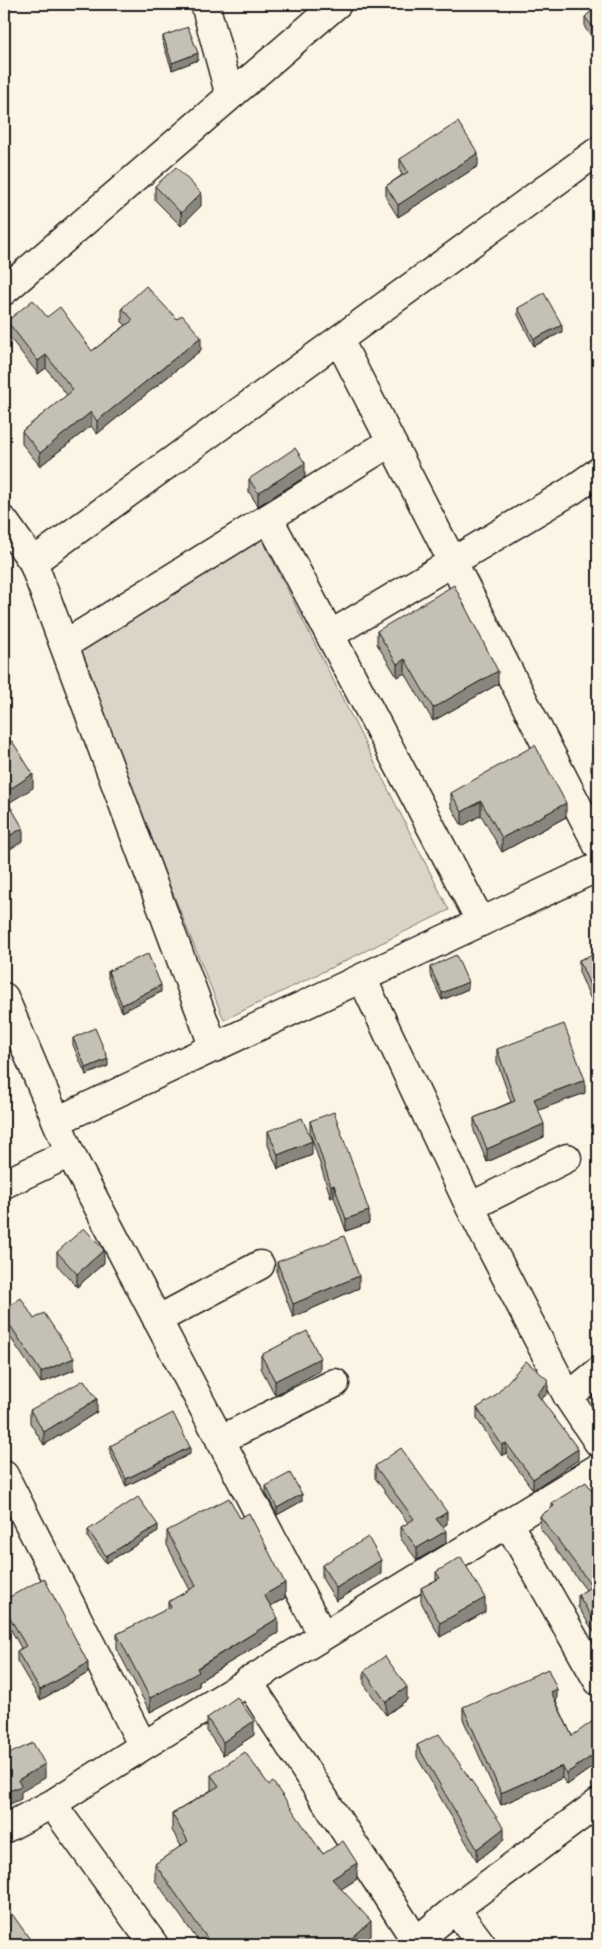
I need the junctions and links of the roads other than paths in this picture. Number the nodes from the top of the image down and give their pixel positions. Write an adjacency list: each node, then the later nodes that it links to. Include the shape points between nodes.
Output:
1 (205, 4): 3 (street)
2 (337, 4): 3 (street)
3 (230, 96): 5 (street)
4 (598, 151): 6 (street)
5 (4, 291)
6 (339, 340): 7 (street); 12 (street)
7 (391, 442): 9 (street); 11 (street)
8 (598, 472): 11 (street)
9 (269, 519): 13 (street); 14 (street)
10 (4, 521): 12 (street)
11 (452, 561): 13 (street); 15 (street)
12 (33, 562): 14 (street)
13 (330, 635): 17 (street)
14 (64, 645): 20 (street)
15 (598, 846)
16 (598, 867): 17 (street)
17 (481, 922): 18 (street)
18 (362, 978): 20 (street); 25 (street)
19 (4, 997): 21 (street)
20 (214, 1048): 21 (street)
21 (57, 1121): 22 (street)
22 (70, 1153): 24 (street); 27 (street)
23 (567, 1158): 25 (street)
24 (4, 1184)
25 (470, 1207): 30 (street)
26 (260, 1265): 27 (street)
27 (157, 1320): 31 (street)
28 (598, 1372): 30 (street)
29 (335, 1383): 31 (street)
30 (568, 1398): 32 (street)
31 (220, 1440): 36 (street)
32 (598, 1442)
33 (598, 1468): 35 (street)
34 (4, 1475): 39 (street)
35 (508, 1523): 36 (street); 37 (street)
36 (323, 1636): 38 (street)
37 (598, 1681)
38 (248, 1682): 39 (street); 44 (street)
39 (143, 1746): 41 (street)
40 (598, 1803): 43 (street)
41 (52, 1804): 42 (street); 45 (street)
42 (4, 1830)
43 (455, 1909): 44 (street); 46 (street)
44 (414, 1943)
45 (154, 1945)
46 (482, 1945)

